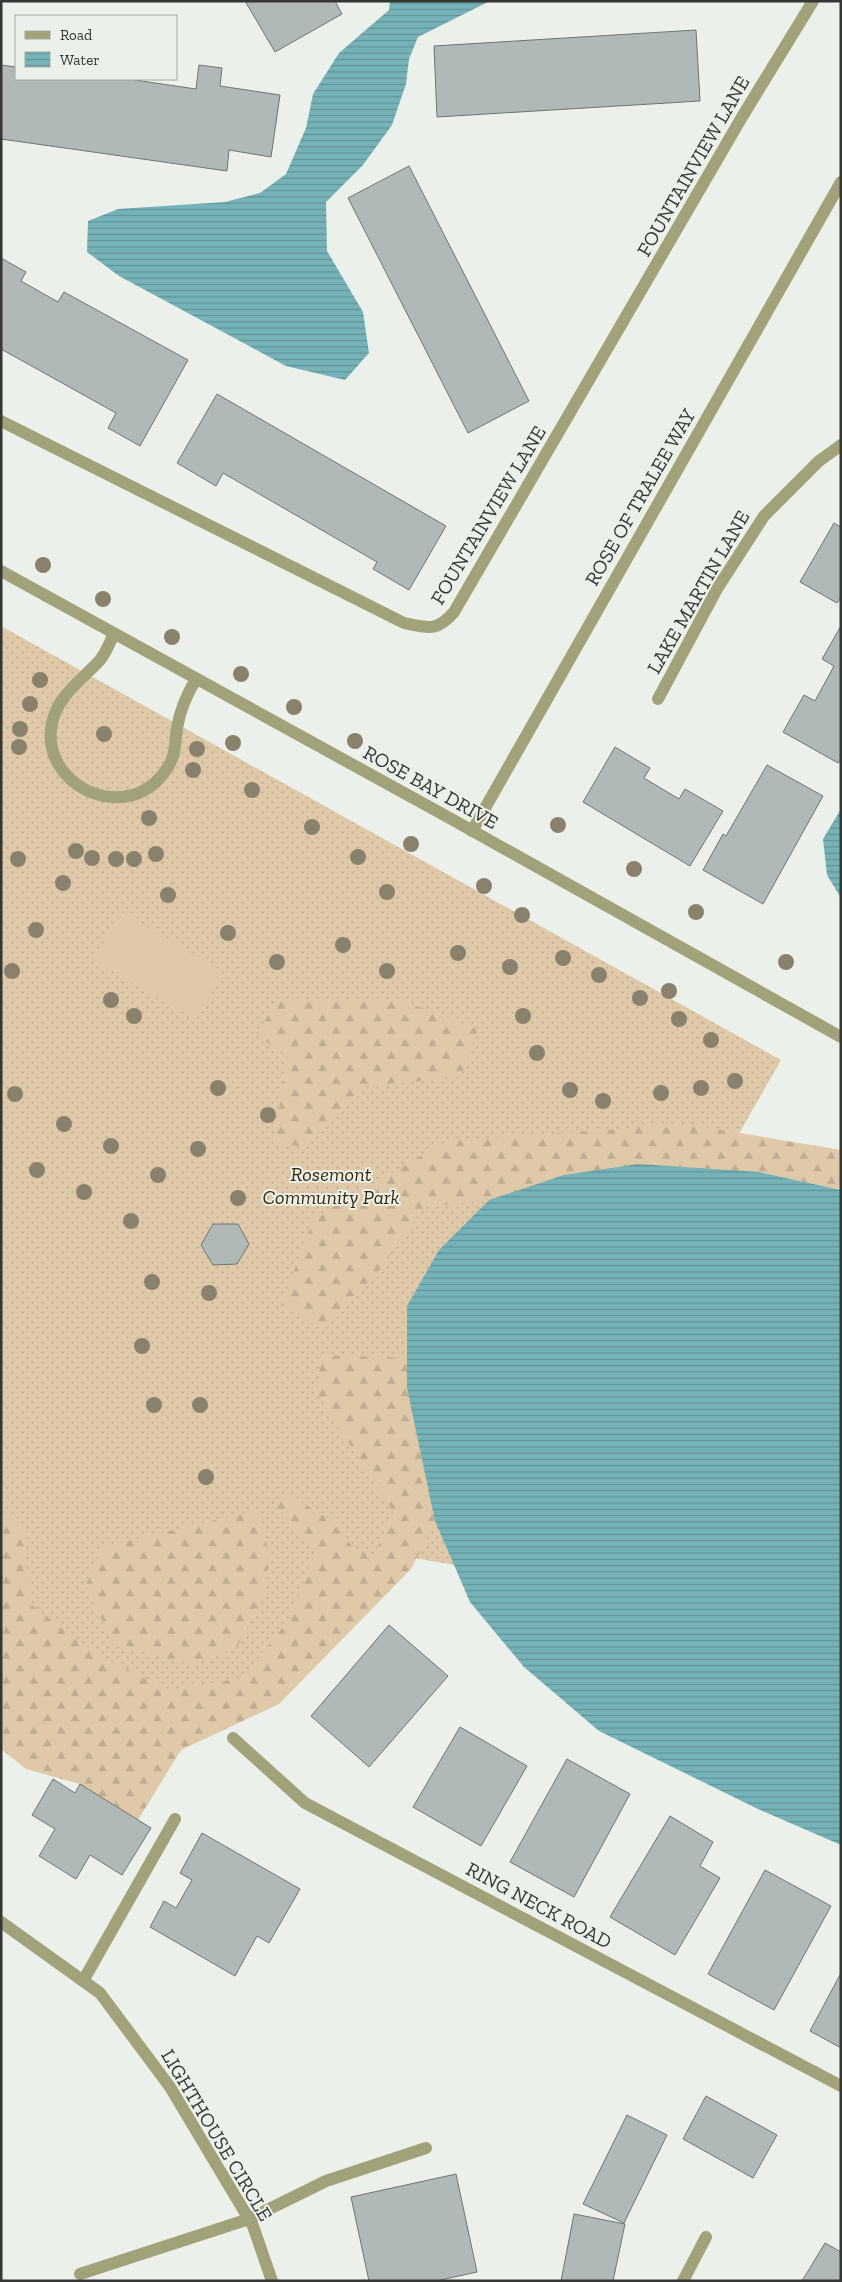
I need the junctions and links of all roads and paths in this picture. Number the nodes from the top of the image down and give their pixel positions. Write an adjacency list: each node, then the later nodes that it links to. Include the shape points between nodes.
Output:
1 (813, 1): 3 (street, FOUNTAINVIEW LANE, via 445,623 435,628 404,623)
2 (841, 182): 9 (street, ROSE OF TRALEE WAY)
3 (1, 422)
4 (841, 445): 8 (street, LAKE MARTIN LANE, via 819,461 764,516 717,589)
5 (1, 571): 6 (street, ROSE BAY DRIVE)
6 (114, 634): 7 (street, ROSE BAY DRIVE); 7 (street, via 101,658 56,708 52,724 51,741 60,768 71,782 86,792 101,797 129,796 142,791 162,775 172,760 185,698)
7 (196, 679): 9 (street, ROSE BAY DRIVE)
8 (658, 699)
9 (472, 831): 10 (street, ROSE BAY DRIVE)
10 (841, 1037)
11 (233, 1738): 15 (street, RING NECK ROAD, via 305,1804)
12 (174, 1819): 14 (street)
13 (1, 1922): 14 (street, LIGHTHOUSE CIRCLE)
14 (83, 1981): 17 (street, LIGHTHOUSE CIRCLE, via 100,1993 170,2087)
15 (841, 2086)
16 (426, 2148): 17 (street, via 326,2181)
17 (249, 2219): 19 (street); 20 (street, LIGHTHOUSE CIRCLE)
18 (706, 2237): 21 (street)
19 (80, 2274)
20 (272, 2281)
21 (683, 2281)

